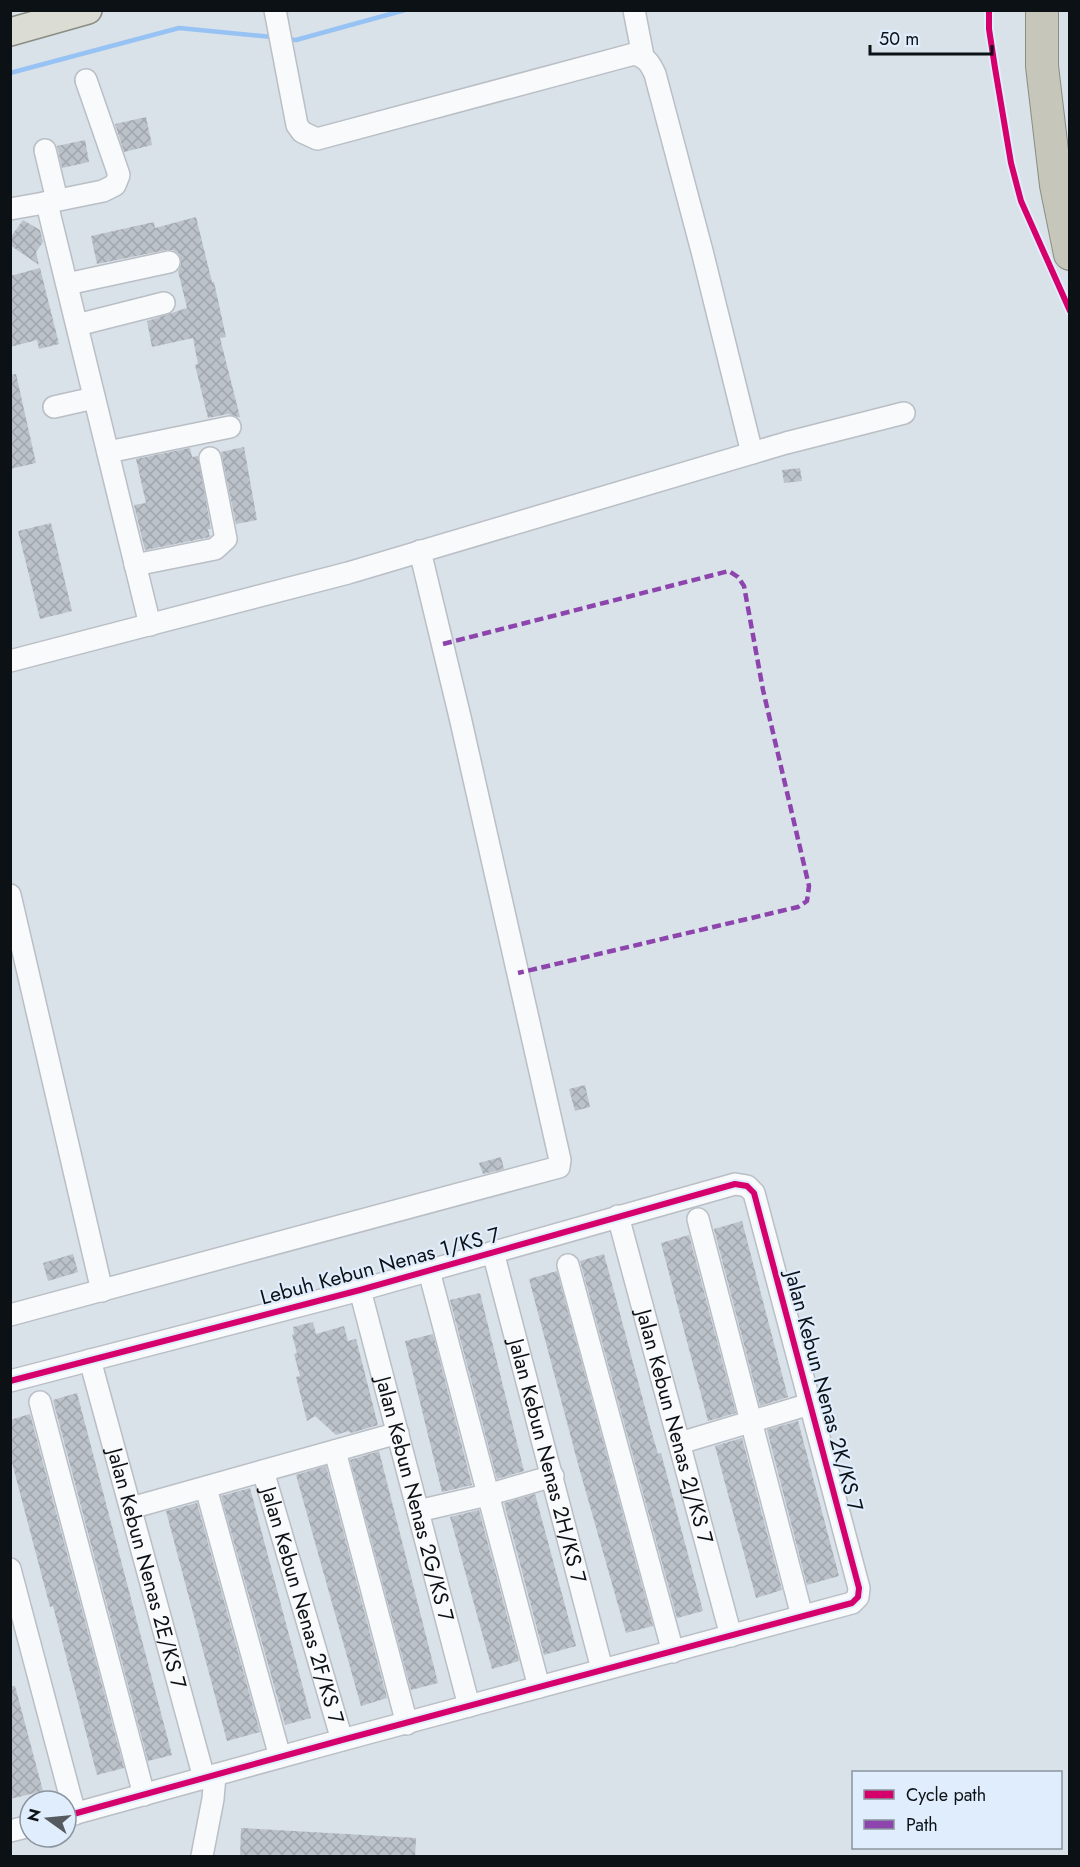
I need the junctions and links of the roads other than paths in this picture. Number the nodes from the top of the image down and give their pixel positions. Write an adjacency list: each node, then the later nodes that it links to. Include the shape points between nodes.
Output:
1 (88, 10): 5 (main road)
2 (275, 10): 6 (street, via 297,125 317,139 634,54)
3 (634, 10): 6 (street)
4 (1042, 10): 11 (highway, via 1042,66 1056,185)
5 (10, 32)
6 (643, 56): 21 (street, via 655,74)
7 (86, 80): 9 (street, via 119,175 115,185 103,191)
8 (45, 150): 9 (street)
9 (51, 202): 10 (street); 13 (street, via 48,207)
10 (10, 209)
11 (1070, 254)
12 (169, 262): 13 (street)
13 (67, 284): 15 (street)
14 (164, 303): 15 (street)
15 (76, 325): 16 (street)
16 (94, 398): 17 (street); 20 (street)
17 (54, 407)
18 (904, 413): 21 (street)
19 (230, 427): 20 (street)
20 (108, 452): 24 (street)
21 (752, 453): 23 (street)
22 (210, 458): 24 (street, via 226,539 215,549)
23 (420, 551): 25 (street); 35 (street, via 512,942 559,1167)
24 (135, 565): 25 (street)
25 (150, 625): 26 (street)
26 (10, 661)
27 (10, 895): 35 (street)
28 (754, 1193): 29 (street, Lebuh Kebun Nenas 1/KS 7, via 747,1185 735,1184); 40 (street, Jalan Kebun Nenas 2K/KS 7)
29 (618, 1216): 31 (street, Lebuh Kebun Nenas 1/KS 7); 43 (street, Jalan Kebun Nenas 2J/KS 7)
30 (698, 1219): 41 (street)
31 (493, 1252): 33 (street, Lebuh Kebun Nenas 1/KS 7); 46 (street, Jalan Kebun Nenas 2H/KS 7)
32 (568, 1265): 54 (street)
33 (429, 1271): 34 (street, Lebuh Kebun Nenas 1/KS 7); 48 (street)
34 (360, 1290): 37 (street, Lebuh Kebun Nenas 1/KS 7); 42 (street, Jalan Kebun Nenas 2G/KS 7)
35 (102, 1291): 36 (street)
36 (10, 1315)
37 (90, 1360): 38 (street, Lebuh Kebun Nenas 1/KS 7); 49 (street, Jalan Kebun Nenas 2E/KS 7)
38 (10, 1381)
39 (40, 1402): 63 (street)
40 (810, 1404): 41 (street); 52 (street, Jalan Kebun Nenas 2K/KS 7, via 859,1588 858,1598 852,1603)
41 (750, 1422): 43 (street); 52 (street)
42 (398, 1433): 44 (street); 50 (street, Jalan Kebun Nenas 2G/KS 7)
43 (680, 1443): 53 (street, Jalan Kebun Nenas 2J/KS 7)
44 (335, 1451): 45 (street); 58 (street)
45 (263, 1471): 47 (street); 59 (street, Jalan Kebun Nenas 2F/KS 7)
46 (553, 1476): 48 (street); 55 (street, Jalan Kebun Nenas 2H/KS 7)
47 (206, 1488): 49 (street); 60 (street)
48 (487, 1495): 50 (street); 56 (street)
49 (131, 1508): 61 (street, Jalan Kebun Nenas 2E/KS 7)
50 (418, 1511): 57 (street, Jalan Kebun Nenas 2G/KS 7)
51 (10, 1569): 62 (street)
52 (802, 1616): 53 (street)
53 (731, 1636): 54 (street)
54 (673, 1652): 55 (street)
55 (602, 1669): 56 (street)
56 (539, 1687): 57 (street)
57 (469, 1706): 58 (street)
58 (407, 1724): 59 (street)
59 (342, 1740): 60 (street)
60 (280, 1757): 61 (street)
61 (210, 1776): 63 (street); 65 (street, via 212,1809)
62 (64, 1789)
63 (144, 1795): 64 (street)
64 (78, 1813)
65 (202, 1857)

